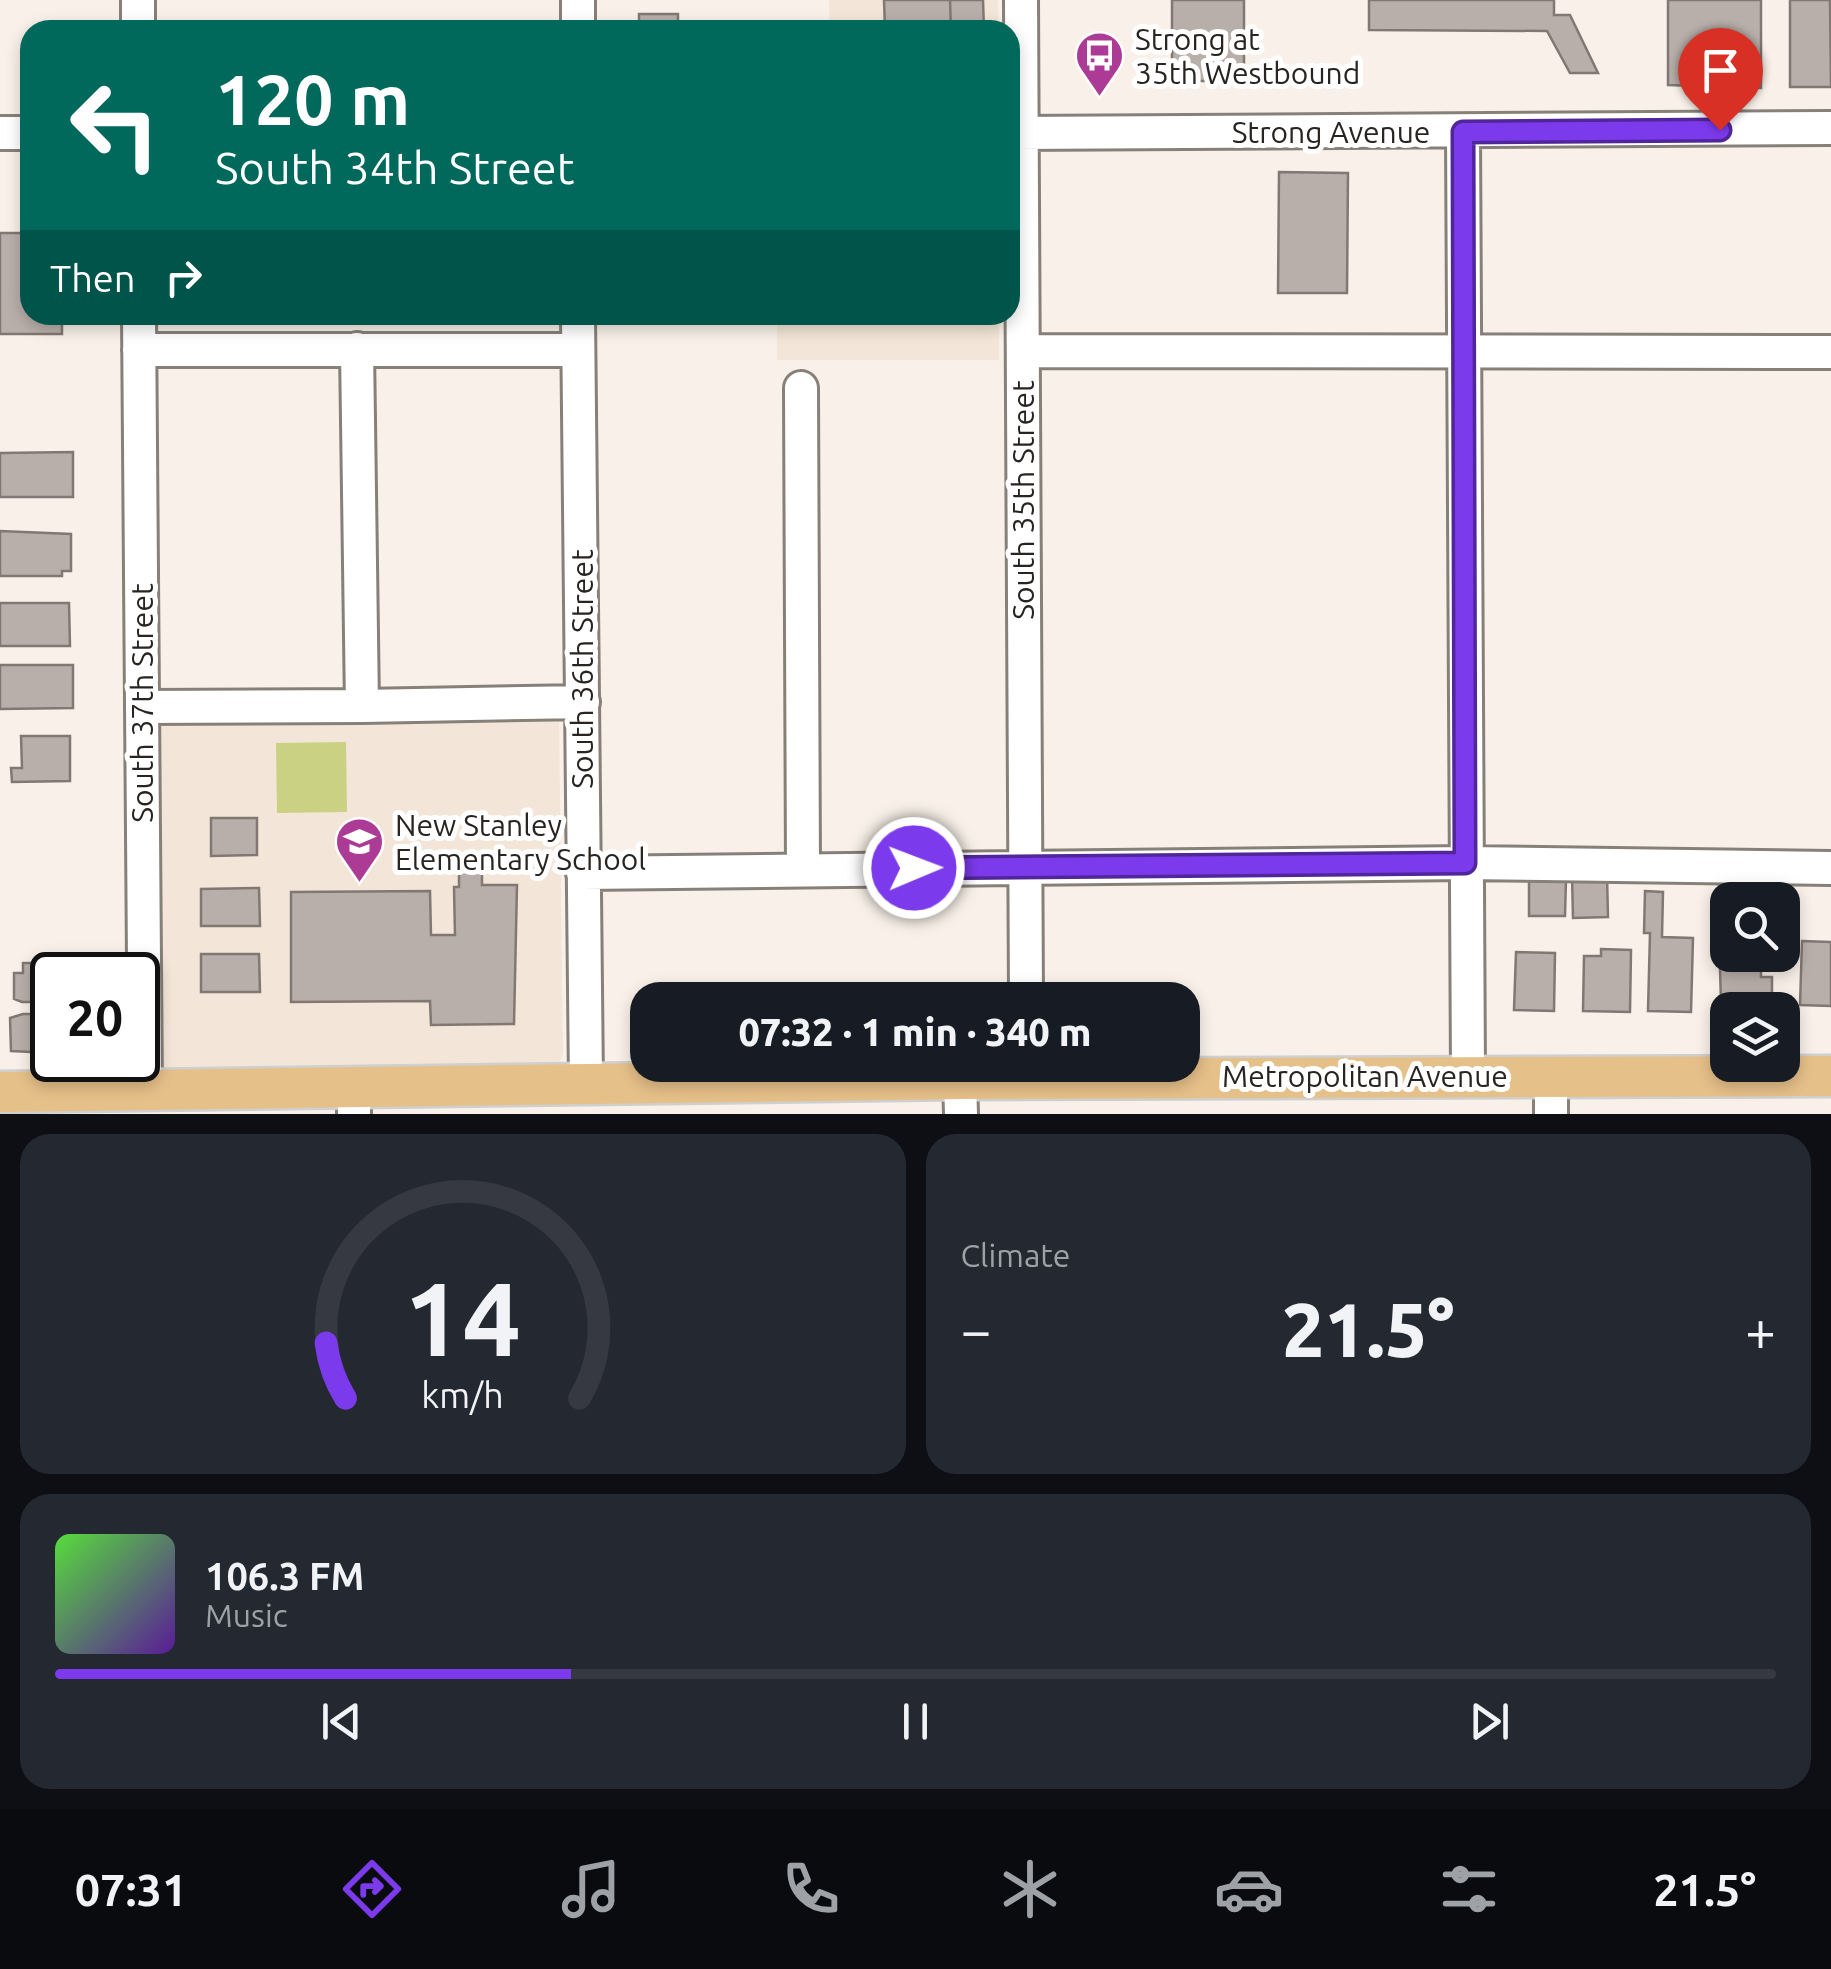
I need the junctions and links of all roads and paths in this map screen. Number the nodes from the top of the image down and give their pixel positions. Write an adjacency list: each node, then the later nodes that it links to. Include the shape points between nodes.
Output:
1 (1831, 128): 2 (street, Strong Avenue)
2 (1463, 132): 3 (street, Strong Avenue); 11 (street)
3 (1020, 133)
4 (1020, 269): 10 (street, South 35th Street)
5 (139, 325): 8 (street, South 37th Street)
6 (578, 325): 9 (street, South 36th Street)
7 (357, 349): 8 (street); 9 (street); 16 (street)
8 (139, 350): 15 (street, South 37th Street)
9 (578, 350): 14 (street, South 36th Street)
10 (1023, 350): 11 (street); 18 (street, South 35th Street)
11 (1462, 350): 12 (street); 17 (street)
12 (1831, 352)
13 (801, 388): 20 (street)
14 (583, 702): 16 (street); 21 (street, South 36th Street)
15 (142, 706): 16 (street); 28 (street, South 37th Street)
16 (362, 706)
17 (1465, 863): 18 (street); 19 (street); 24 (street)
18 (1024, 867): 20 (street); 22 (street, South 35th Street)
19 (1831, 868)
20 (803, 870): 21 (street)
21 (583, 873): 27 (street, South 36th Street)
22 (1026, 982)
23 (1200, 1073): 24 (main road, Metropolitan Avenue)
24 (1468, 1075): 30 (main road, Metropolitan Avenue)
25 (1831, 1076): 30 (main road, Metropolitan Avenue)
26 (1000, 1082): 31 (main road, Metropolitan Avenue)
27 (586, 1084): 31 (main road, Metropolitan Avenue); 32 (main road, Metropolitan Avenue)
28 (144, 1091): 29 (main road, Metropolitan Avenue); 32 (main road, Metropolitan Avenue)
29 (0, 1092)
30 (1551, 1094)
31 (961, 1096)
32 (354, 1101)

